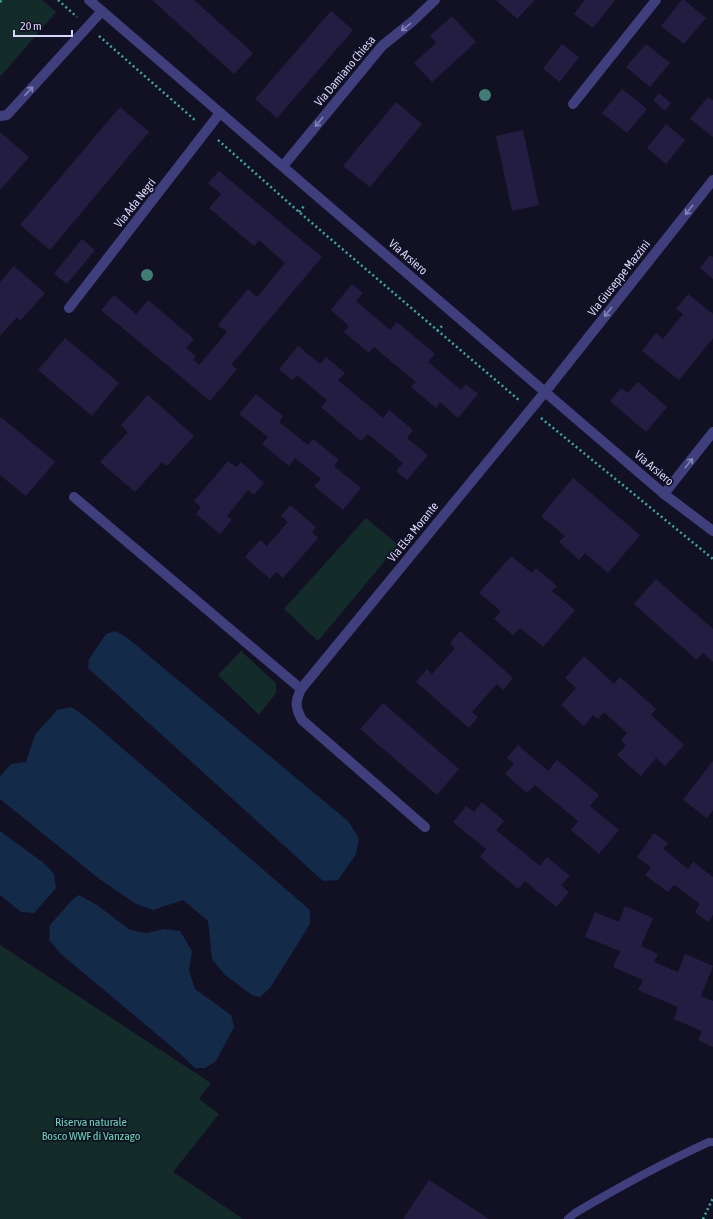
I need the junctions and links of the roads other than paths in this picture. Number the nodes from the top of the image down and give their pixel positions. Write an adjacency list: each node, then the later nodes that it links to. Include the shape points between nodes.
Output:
1 (89, 0): 4 (street, Via Arsiero)
2 (435, 0): 8 (street, Via Damiano Chiesa, one-way to 8, via 382,46)
3 (656, 0): 5 (street)
4 (102, 11): 6 (street, Via Arsiero); 7 (street, one-way to 4, via 7,115)
5 (573, 104)
6 (220, 113): 8 (street, Via Arsiero); 10 (street, Via Ada Negri)
7 (0, 116)
8 (283, 166): 11 (street, Via Arsiero)
9 (713, 180): 11 (street, Via Giuseppe Mazzini, one-way to 11)
10 (69, 308)
11 (545, 392): 13 (street, Via Arsiero); 16 (street, Via Elsa Morante)
12 (713, 432): 13 (street, one-way to 12)
13 (664, 494): 15 (street, Via Arsiero)
14 (74, 496): 16 (street)
15 (713, 531)
16 (301, 689): 17 (street, Via Elsa Morante, via 296,699 296,709 302,720)
17 (425, 827)
18 (713, 1142): 19 (lane, via 630,1181)
19 (568, 1219)

